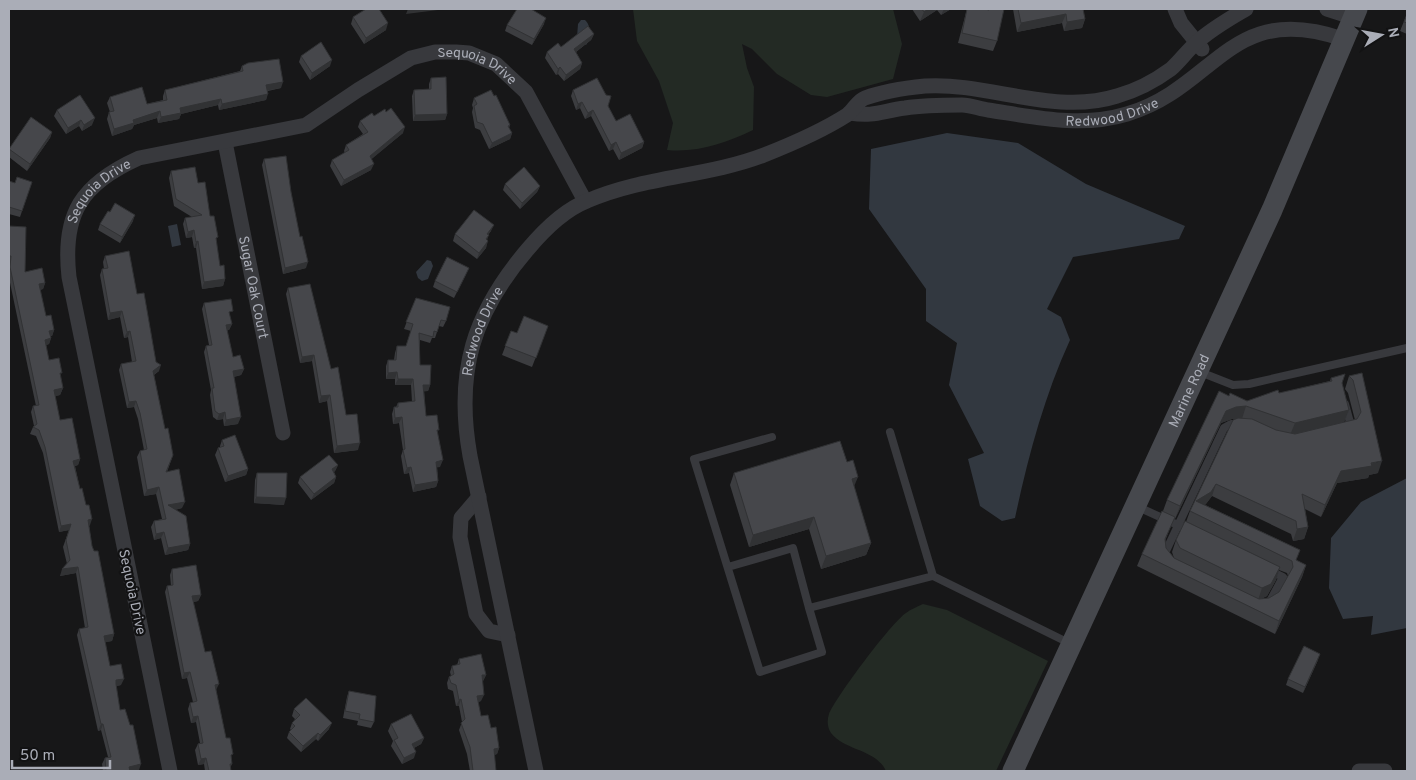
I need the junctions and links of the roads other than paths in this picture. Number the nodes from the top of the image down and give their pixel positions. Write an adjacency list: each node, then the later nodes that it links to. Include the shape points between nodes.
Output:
1 (1175, 9): 6 (street, via 1181,24)
2 (1246, 9): 6 (street, Redwood Drive)
3 (1327, 9): 4 (street)
4 (1355, 13): 5 (main road, Marine Road)
5 (1343, 39): 7 (street, Redwood Drive, via 1314,25 1279,19 1246,29); 12 (main road, Marine Road, via 1272,210)
6 (1196, 42): 7 (street); 8 (street, Redwood Drive, via 1171,68 1146,84 1117,96 1090,102 1080,104 999,92 926,86 862,99)
7 (1210, 57): 8 (street, Redwood Drive, via 1182,83 1150,105 1103,120 1055,121 965,105 922,106 868,116)
8 (850, 113): 10 (street, Redwood Drive, via 809,136 743,162 624,188)
9 (225, 142): 10 (street, Sequoia Drive, via 306,125 411,58 443,51 469,53 496,64 526,92); 17 (street, Sugar Oak Court); 31 (street, Sequoia Drive, via 139,158 114,169 97,182 77,206 67,247 69,277)
10 (586, 201): 19 (street, Redwood Drive, via 548,228 518,261 492,298 474,341 463,407)
11 (1407, 348): 12 (lane, via 1249,384 1233,385)
12 (1198, 371): 20 (main road, Marine Road)
13 (1342, 394): 15 (lane, via 1352,426)
14 (1250, 426): 21 (lane, via 1231,424 1224,428)
15 (1343, 428)
16 (890, 432): 26 (lane)
17 (283, 433)
18 (772, 437): 25 (lane, via 694,459)
19 (478, 497): 29 (street, Redwood Drive); 29 (street, via 461,518 460,537 476,614 489,631)
20 (1136, 506): 21 (lane); 30 (main road, Marine Road)
21 (1179, 525): 22 (lane); 24 (lane, via 1166,551)
22 (1196, 534)
23 (1257, 564): 27 (lane, via 1283,577 1270,602)
24 (1172, 565)
25 (728, 567): 28 (lane, via 793,548); 28 (lane, via 760,672 822,652)
26 (933, 576): 28 (lane); 30 (lane)
27 (1257, 606)
28 (809, 608)
29 (508, 635): 32 (street, Redwood Drive)
30 (1072, 644): 33 (main road, Marine Road)
31 (170, 771)
32 (536, 771)
33 (1013, 771)
34 (1359, 771): 35 (street)
35 (1385, 771)

